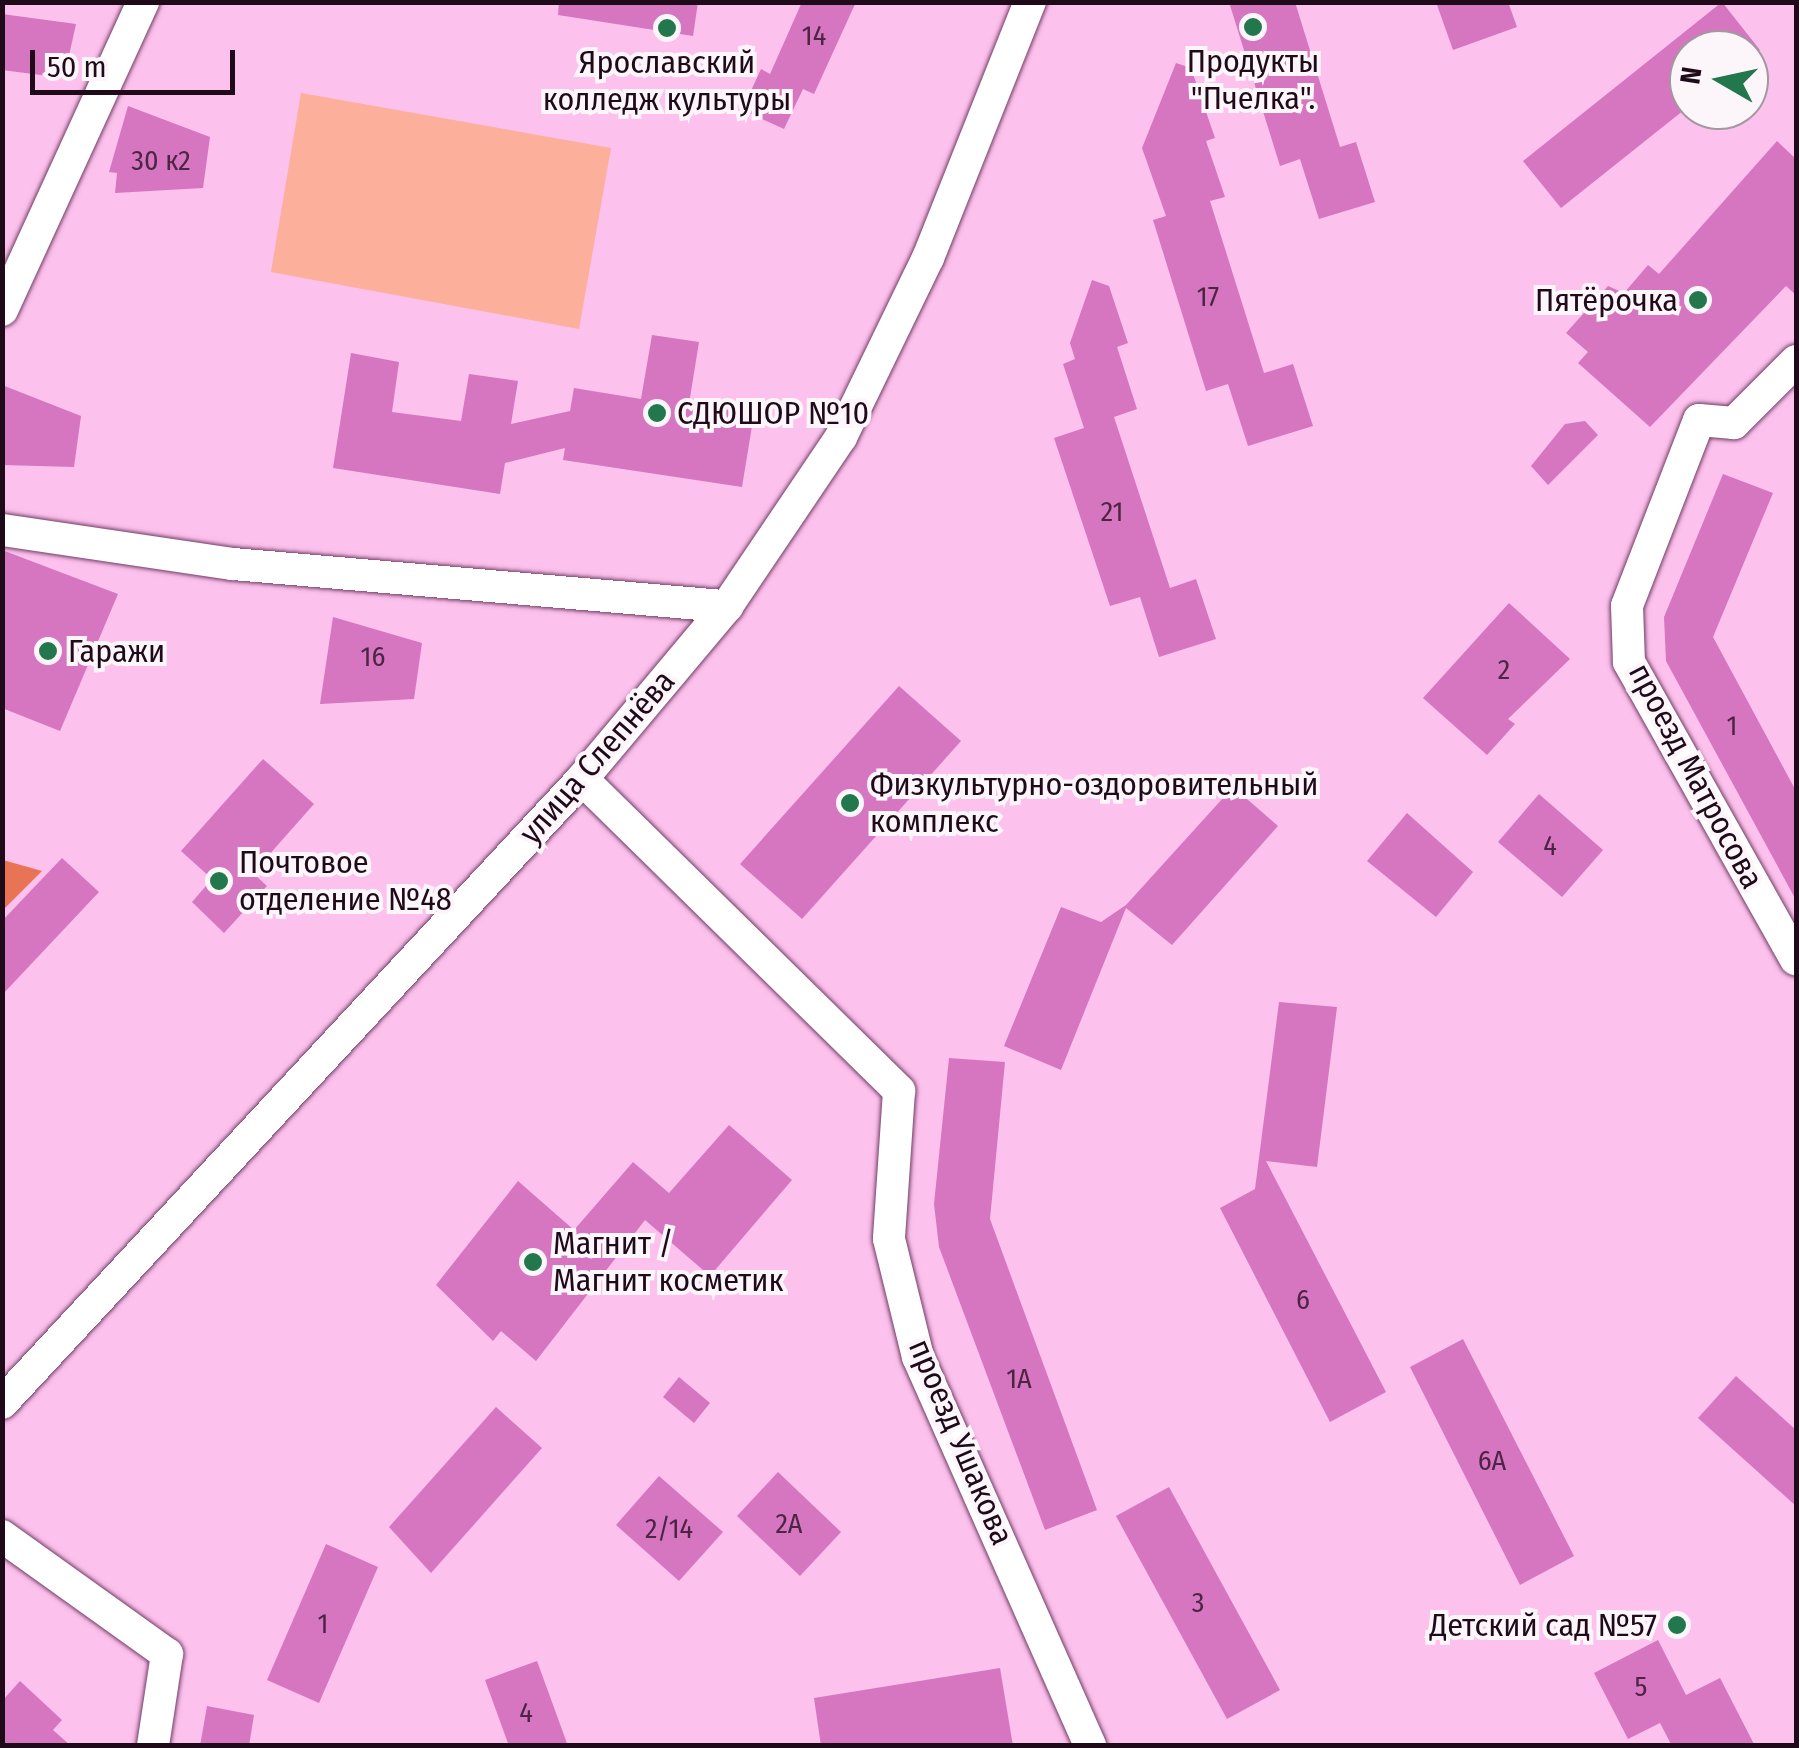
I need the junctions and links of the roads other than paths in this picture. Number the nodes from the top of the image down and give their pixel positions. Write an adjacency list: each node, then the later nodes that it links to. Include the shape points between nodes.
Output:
1 (143, 2): 3 (street)
2 (1030, 2): 6 (street, улица Слепнёва, via 928,258 841,437)
3 (2, 310)
4 (1796, 360): 8 (street, проезд Матросова, via 1734,423 1699,420 1627,606 1630,662)
5 (2, 530): 6 (street, via 233,564)
6 (727, 606): 7 (street, улица Слепнёва)
7 (582, 779): 9 (street, улица Слепнёва); 12 (street, проезд Ушакова, via 899,1091 889,1239 918,1357)
8 (1796, 959)
9 (2, 1403)
10 (2, 1536): 11 (street, via 167,1654)
11 (153, 1746)
12 (1090, 1746)

